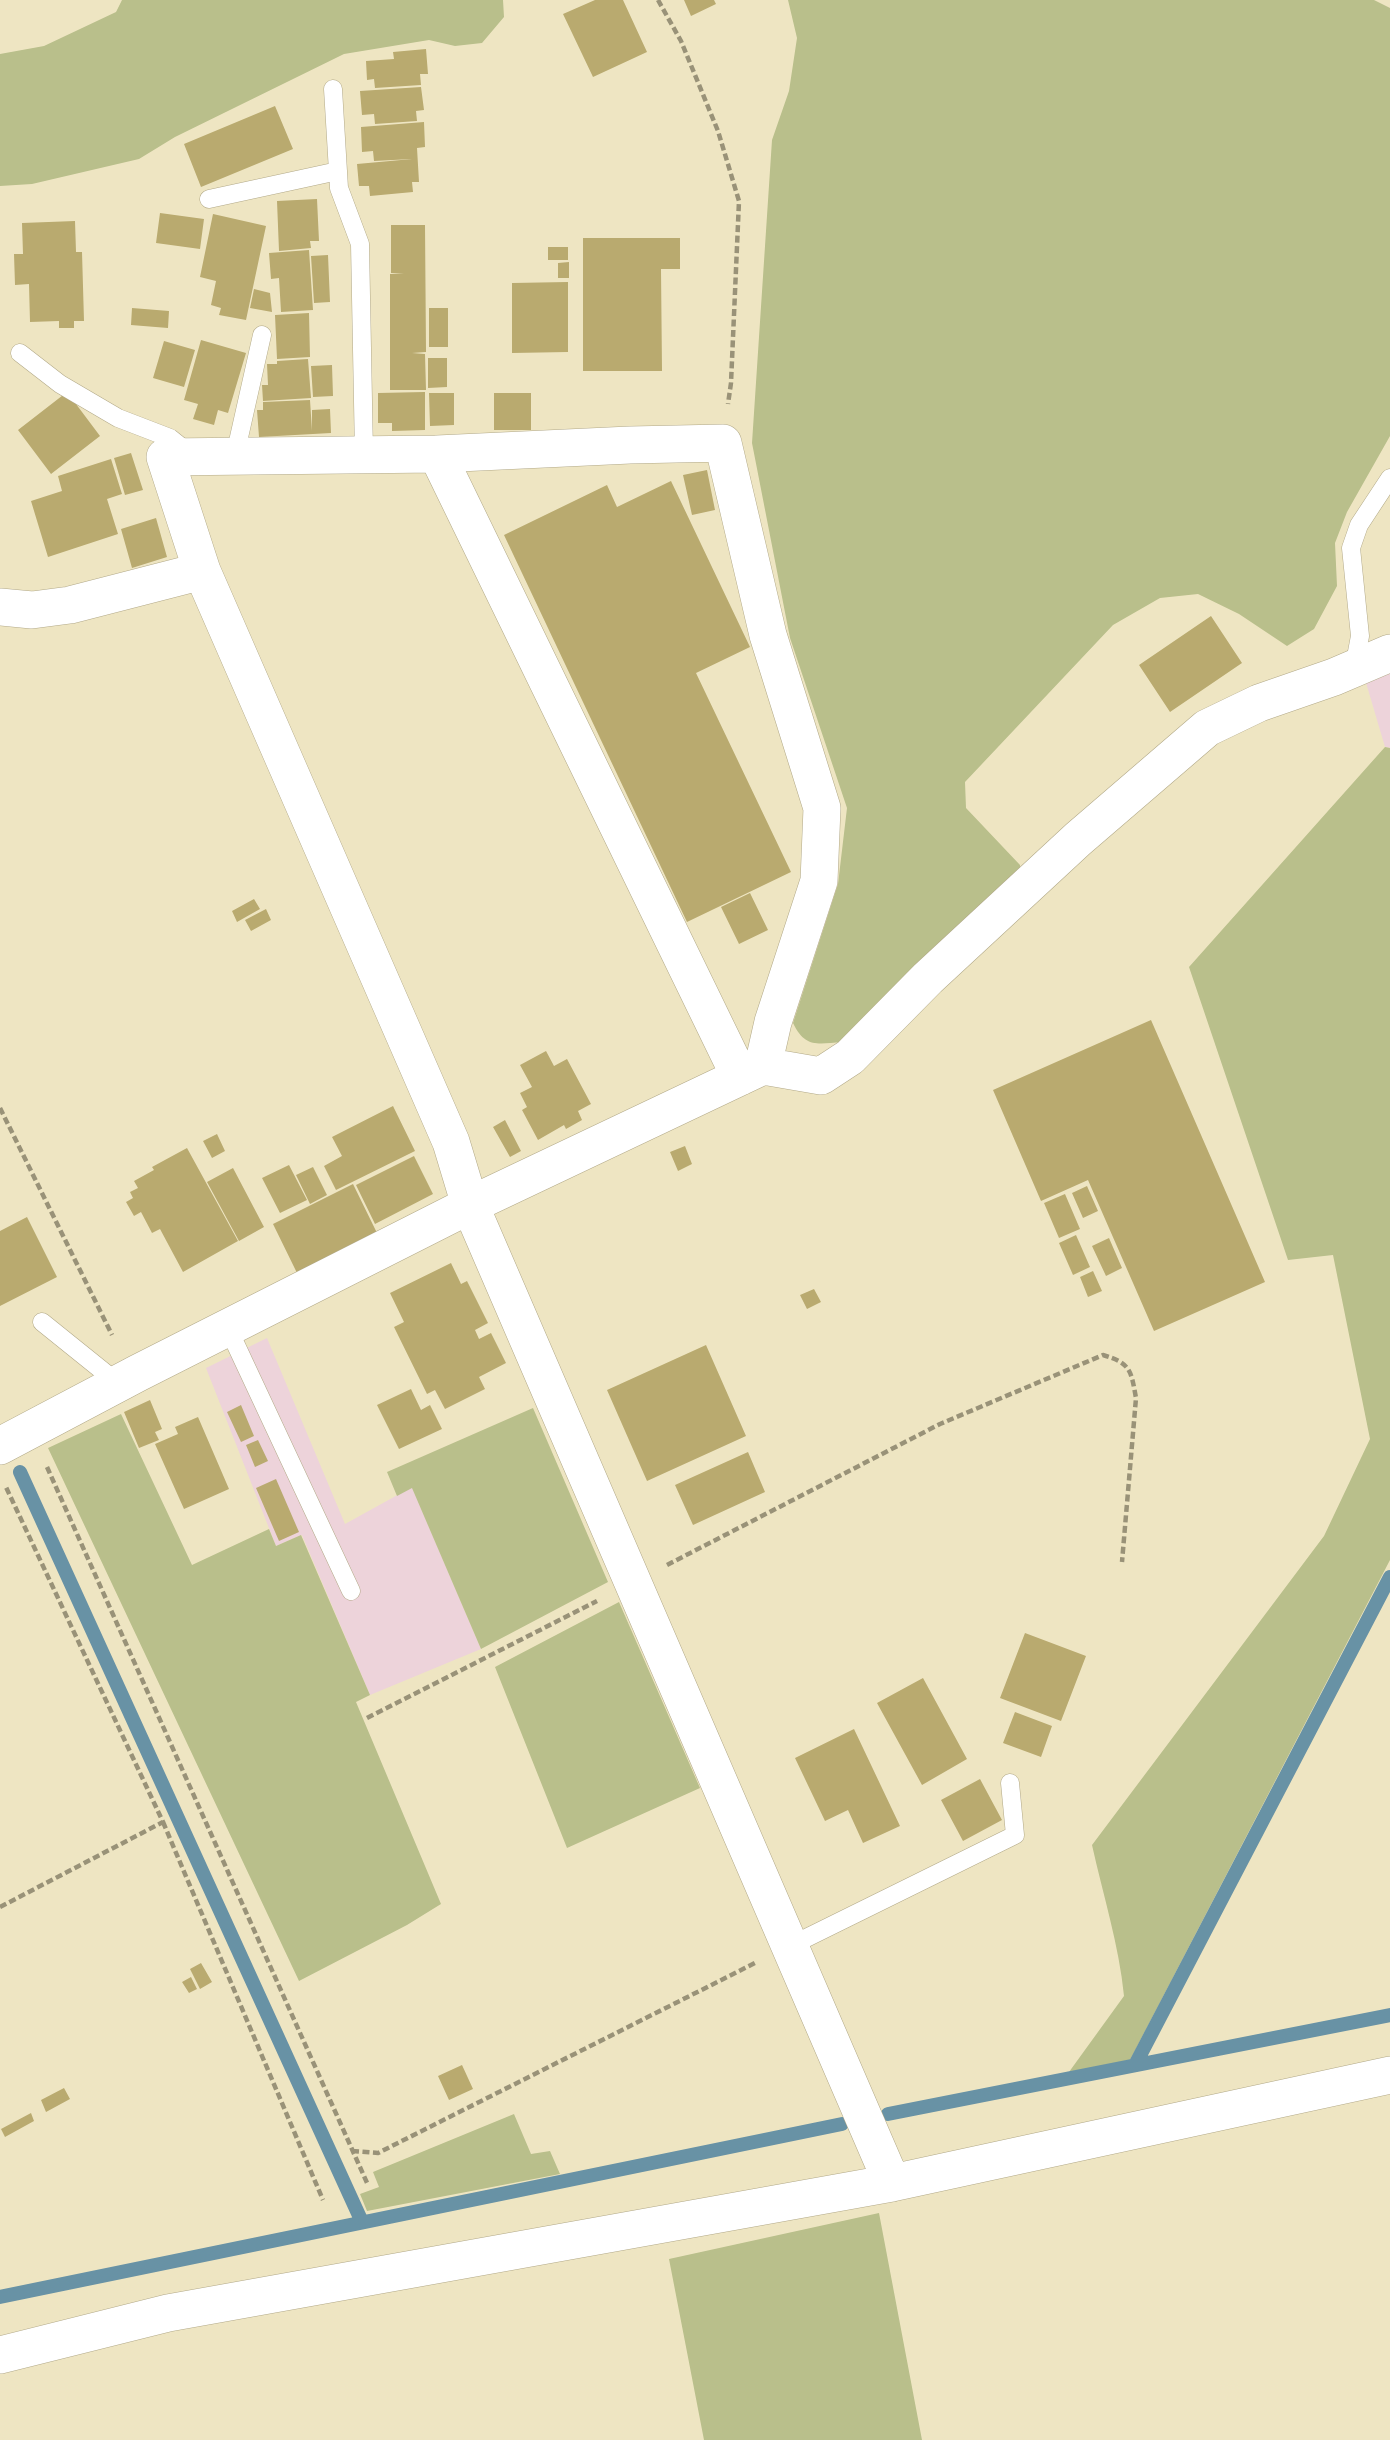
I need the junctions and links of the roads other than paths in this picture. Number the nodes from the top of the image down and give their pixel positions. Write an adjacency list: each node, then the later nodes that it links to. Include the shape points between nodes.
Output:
1 (333, 89): 2 (lane)
2 (338, 171): 3 (lane); 6 (lane, via 339,188 360,244)
3 (208, 199)
4 (262, 335): 8 (lane)
5 (20, 353): 9 (lane, via 60,384 118,418 170,438)
6 (364, 454): 7 (street); 8 (street)
7 (437, 454): 15 (street); 15 (street, via 723,443 768,635 822,808 819,881 773,1021)
8 (234, 455): 9 (street)
9 (192, 456): 11 (street, via 165,457)
10 (1390, 478): 14 (lane, via 1359,525 1351,548 1360,636)
11 (202, 571): 12 (street, via 70,606); 16 (street, via 451,1142)
12 (0, 607)
13 (1390, 653): 14 (street)
14 (1354, 668): 15 (street, via 1207,728 1077,839 850,1057 821,1076)
15 (751, 1071): 16 (street)
16 (470, 1205): 18 (street); 23 (street)
17 (42, 1322): 19 (lane)
18 (228, 1328): 19 (street); 21 (lane)
19 (125, 1380): 20 (street)
20 (15, 1438)
21 (351, 1591)
22 (1010, 1783): 23 (lane, via 1015,1835)
23 (790, 1946): 25 (street)
24 (1390, 2075): 25 (street)
25 (892, 2183): 26 (street, via 168,2313)
26 (0, 2355)

